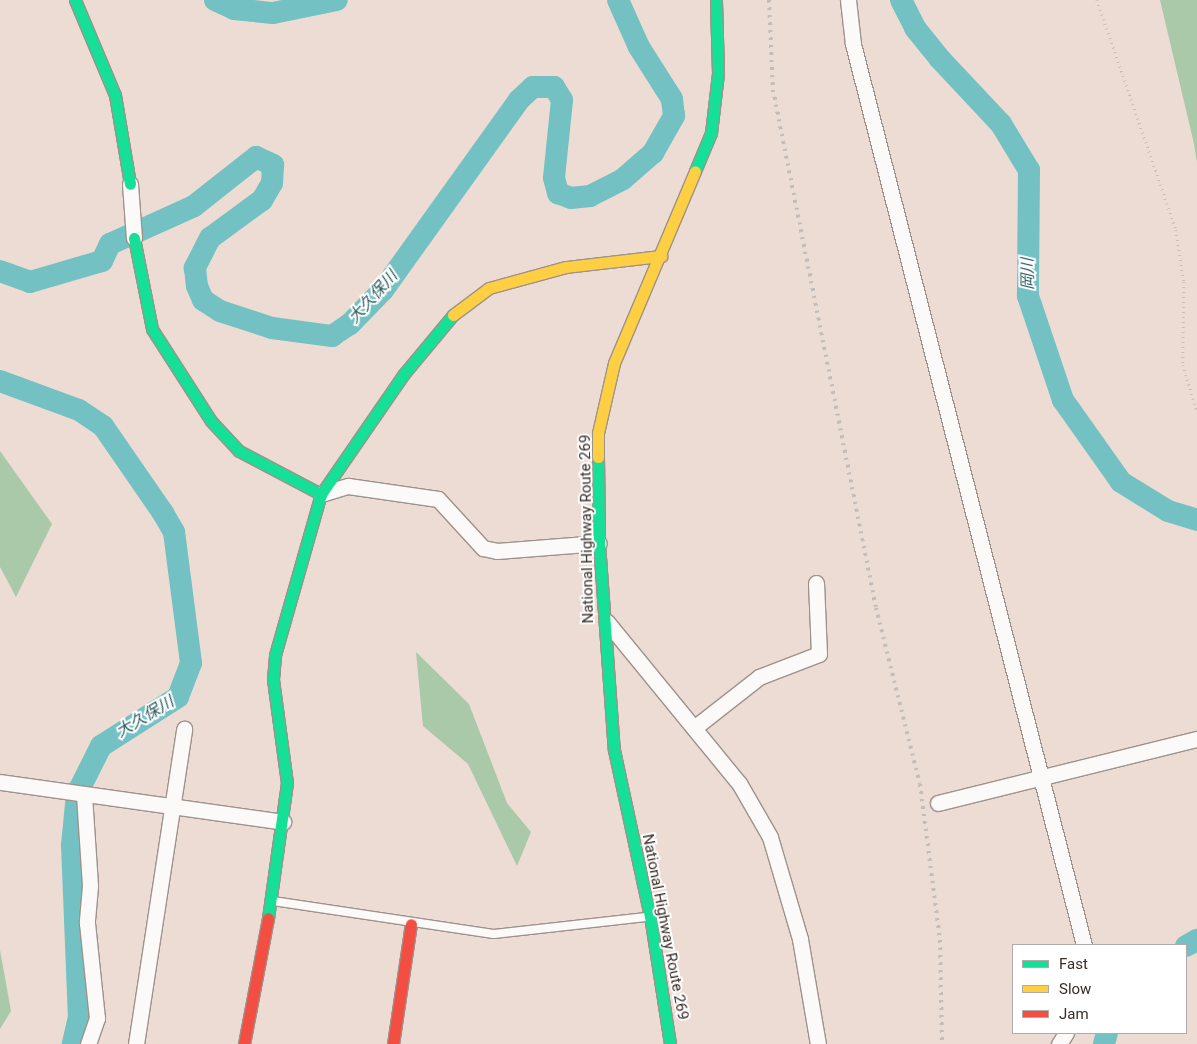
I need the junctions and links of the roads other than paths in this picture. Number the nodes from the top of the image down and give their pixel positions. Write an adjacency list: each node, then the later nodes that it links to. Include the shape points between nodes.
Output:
1 (75, 0): 4 (main road, via 115,95)
2 (716, 0): 6 (main road, National Highway Route 269, via 718,73 711,133)
3 (848, 0): 14 (street, via 853,44)
4 (130, 184): 5 (street)
5 (134, 238): 7 (main road, via 152,328 211,421 239,451 282,478)
6 (661, 256): 7 (main road, via 566,267 489,288 448,319 403,375); 8 (main road, National Highway Route 269, via 614,363 598,433)
7 (321, 494): 8 (street, via 348,486 438,499 484,548 497,552); 19 (main road, via 275,655 273,679 287,783)
8 (599, 543): 10 (main road, National Highway Route 269)
9 (816, 583): 11 (street, via 819,654 760,677)
10 (602, 617): 11 (street); 21 (main road, National Highway Route 269, via 614,750)
11 (694, 728): 29 (street, via 739,784 770,837 800,939)
12 (184, 729): 18 (street)
13 (1197, 738): 14 (street)
14 (1037, 778): 17 (street); 23 (street)
15 (0, 782): 16 (street)
16 (84, 795): 18 (street); 24 (street, via 90,886 87,923 97,1018)
17 (938, 803)
18 (172, 809): 19 (street); 25 (street)
19 (283, 822): 20 (main road)
20 (271, 901): 22 (lane); 26 (main road)
21 (650, 916): 22 (lane, via 494,934); 28 (main road, National Highway Route 269)
22 (411, 924): 27 (main road)
23 (1084, 944)
24 (88, 1044)
25 (136, 1044)
26 (244, 1044)
27 (393, 1044)
28 (670, 1044)
29 (818, 1044)

